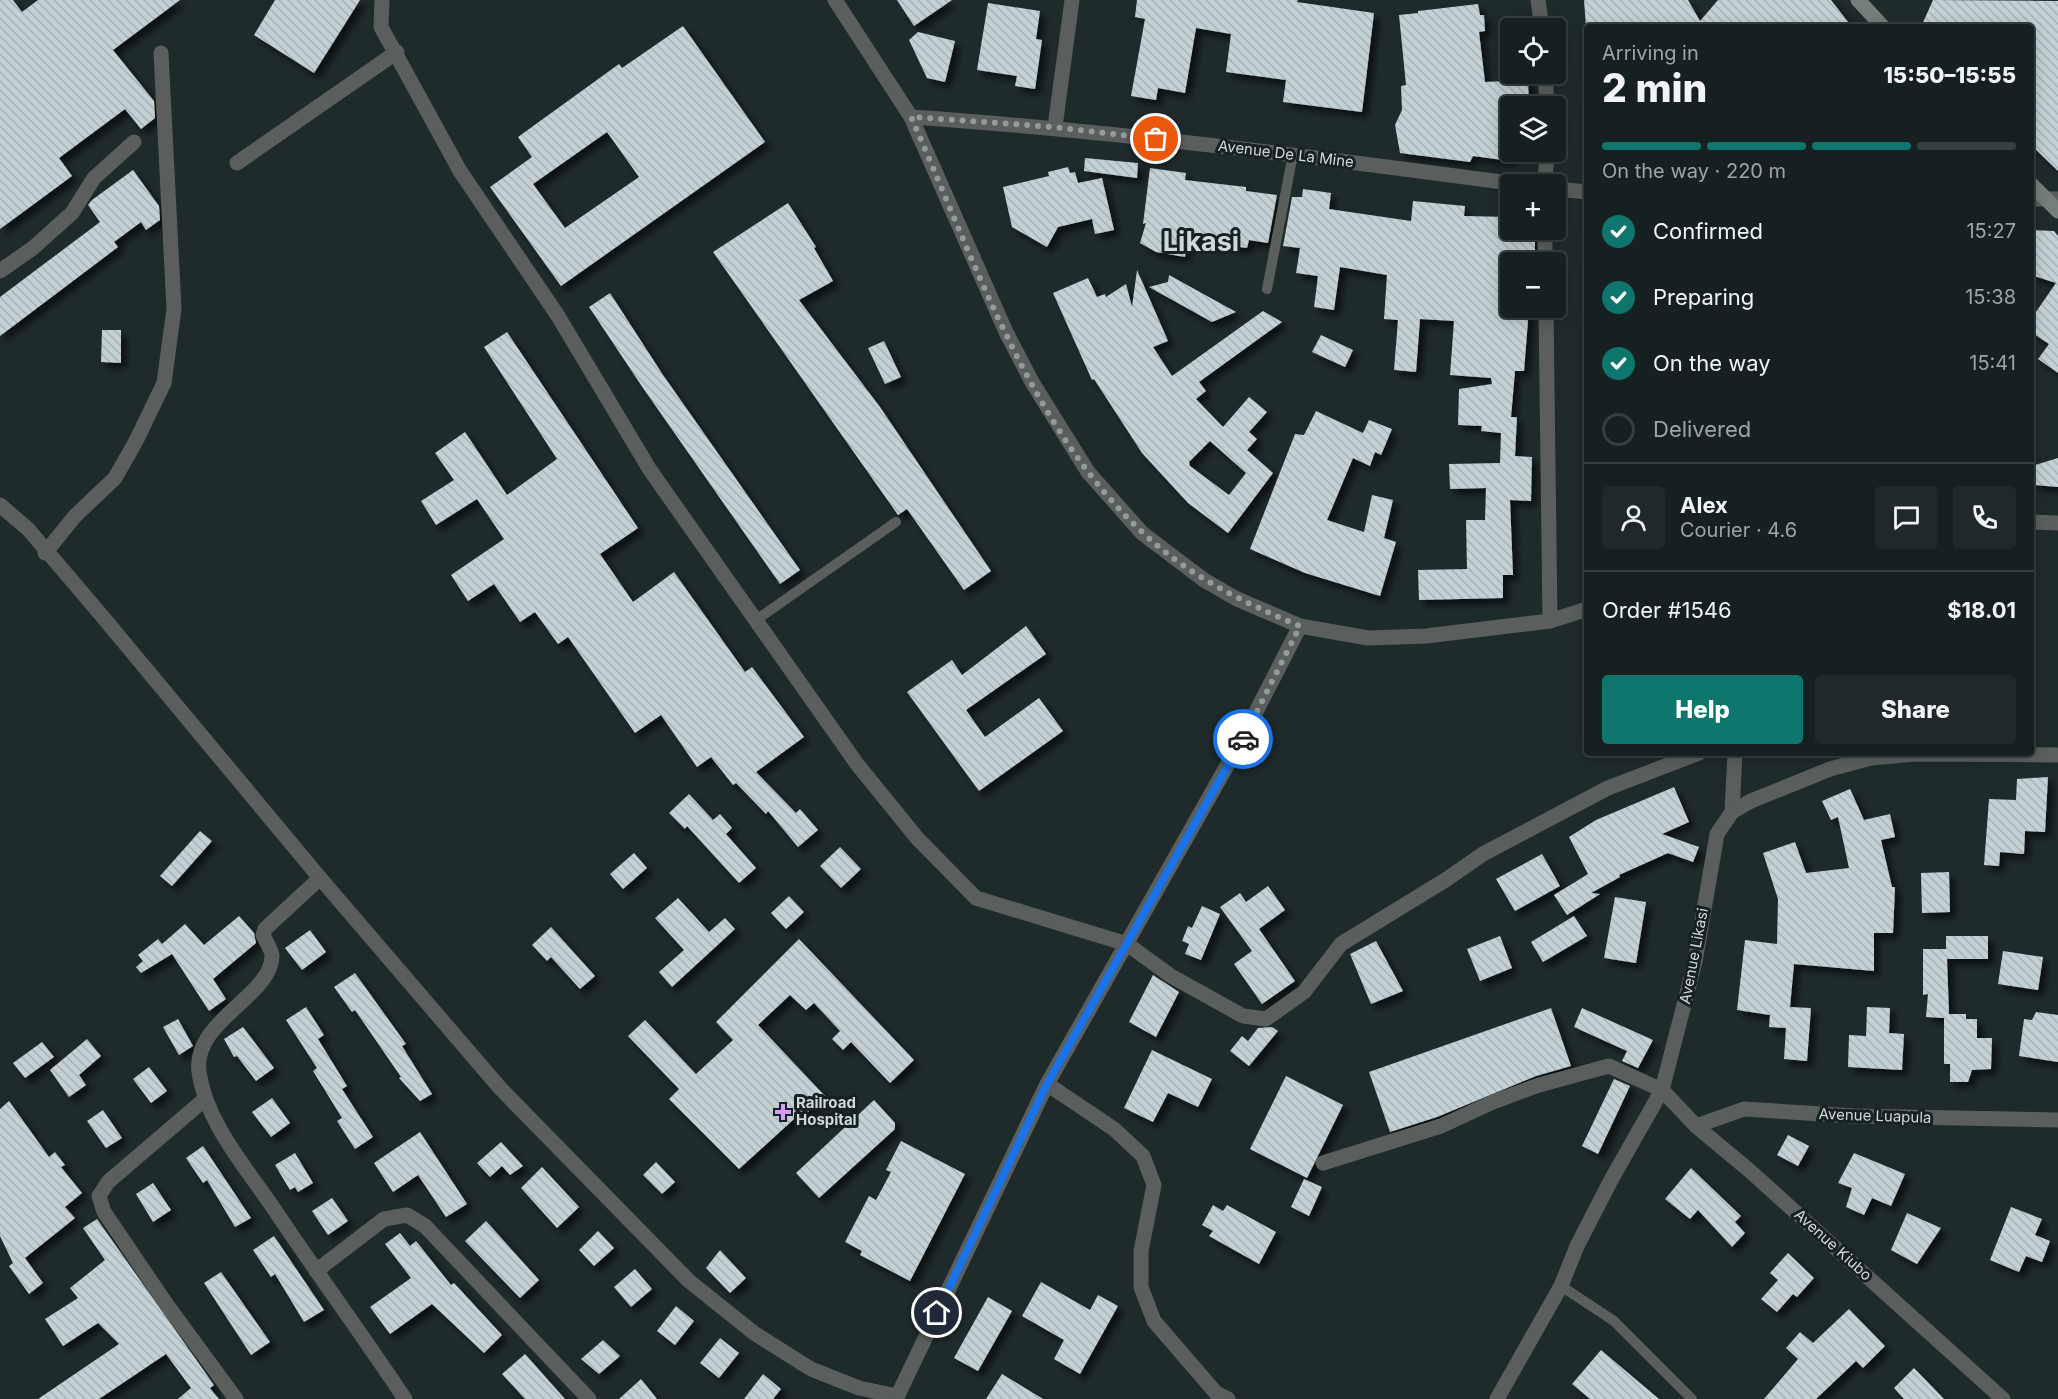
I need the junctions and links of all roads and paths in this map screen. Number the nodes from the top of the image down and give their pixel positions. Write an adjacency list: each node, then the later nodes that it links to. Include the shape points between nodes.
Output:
1 (382, 0): 8 (street, via 381,27)
2 (835, 0): 10 (street)
3 (1072, 0): 11 (street)
4 (1538, 0): 6 (street)
5 (1858, 0): 7 (main road)
6 (1541, 18)
7 (1880, 24)
8 (397, 52): 14 (street); 30 (street, via 460,171 558,316 650,470)
9 (161, 53): 28 (street, via 174,309 164,384 115,478 75,516)
10 (911, 117): 11 (street, Avenue De La Mine); 32 (street, via 1006,332 1088,472 1142,532 1204,580)
11 (1054, 127): 13 (street, Avenue De La Mine)
12 (134, 142): 21 (street, via 93,178 72,213)
13 (1293, 154): 15 (street, Avenue De La Mine); 22 (lane)
14 (237, 163)
15 (1500, 182)
16 (2034, 187): 19 (main road)
17 (1566, 190): 18 (street)
18 (1584, 192)
19 (2045, 200): 20 (main road)
20 (2058, 211)
21 (0, 272)
22 (1267, 289)
23 (1546, 318): 31 (street)
24 (0, 505): 28 (street, via 28,529)
25 (896, 522): 30 (lane)
26 (2034, 522): 27 (street)
27 (2058, 522)
28 (45, 553): 39 (street)
29 (1584, 610): 31 (street)
30 (756, 620): 40 (street, via 857,764 917,838 976,898)
31 (1550, 621): 32 (street, via 1426,636 1368,638)
32 (1300, 626): 40 (street, via 1241,741)
33 (2034, 754): 34 (street)
34 (2058, 754)
35 (1691, 756): 40 (street, via 1608,788 1483,854 1341,944 1304,992 1266,1019 1244,1016 1171,976)
36 (1734, 756): 38 (street)
37 (1894, 756): 38 (street, via 1830,769)
38 (1732, 812): 42 (street, Avenue Likasi, via 1717,834 1695,962)
39 (320, 878): 43 (street, via 265,929 263,936 272,955 268,974 215,1028 203,1047 199,1069); 49 (street, via 500,1088 689,1281 754,1333 812,1369)
40 (1127, 944): 41 (street)
41 (1047, 1084): 49 (street); 53 (street, via 1114,1130 1143,1156 1154,1185 1141,1251 1141,1287 1154,1321 1216,1393)
42 (1662, 1090): 45 (street, Avenue Kiubo); 46 (street, via 1609,1066 1539,1085 1441,1126); 48 (street, Avenue Likasi, via 1577,1246)
43 (205, 1099): 47 (street, via 231,1145); 50 (street, via 108,1182 99,1196 104,1212)
44 (2058, 1120): 45 (street, Avenue Luapula, via 1854,1116 1744,1109)
45 (1696, 1126): 56 (street, Avenue Kiubo)
46 (1323, 1163)
47 (316, 1271): 51 (street); 52 (street, via 384,1219 407,1215 425,1227)
48 (1561, 1287): 54 (street, Avenue Likasi); 55 (lane, via 1614,1321)
49 (896, 1398)
50 (236, 1399)
51 (405, 1399)
52 (589, 1399)
53 (1228, 1399)
54 (1497, 1399)
55 (1692, 1399)
56 (2003, 1399)

